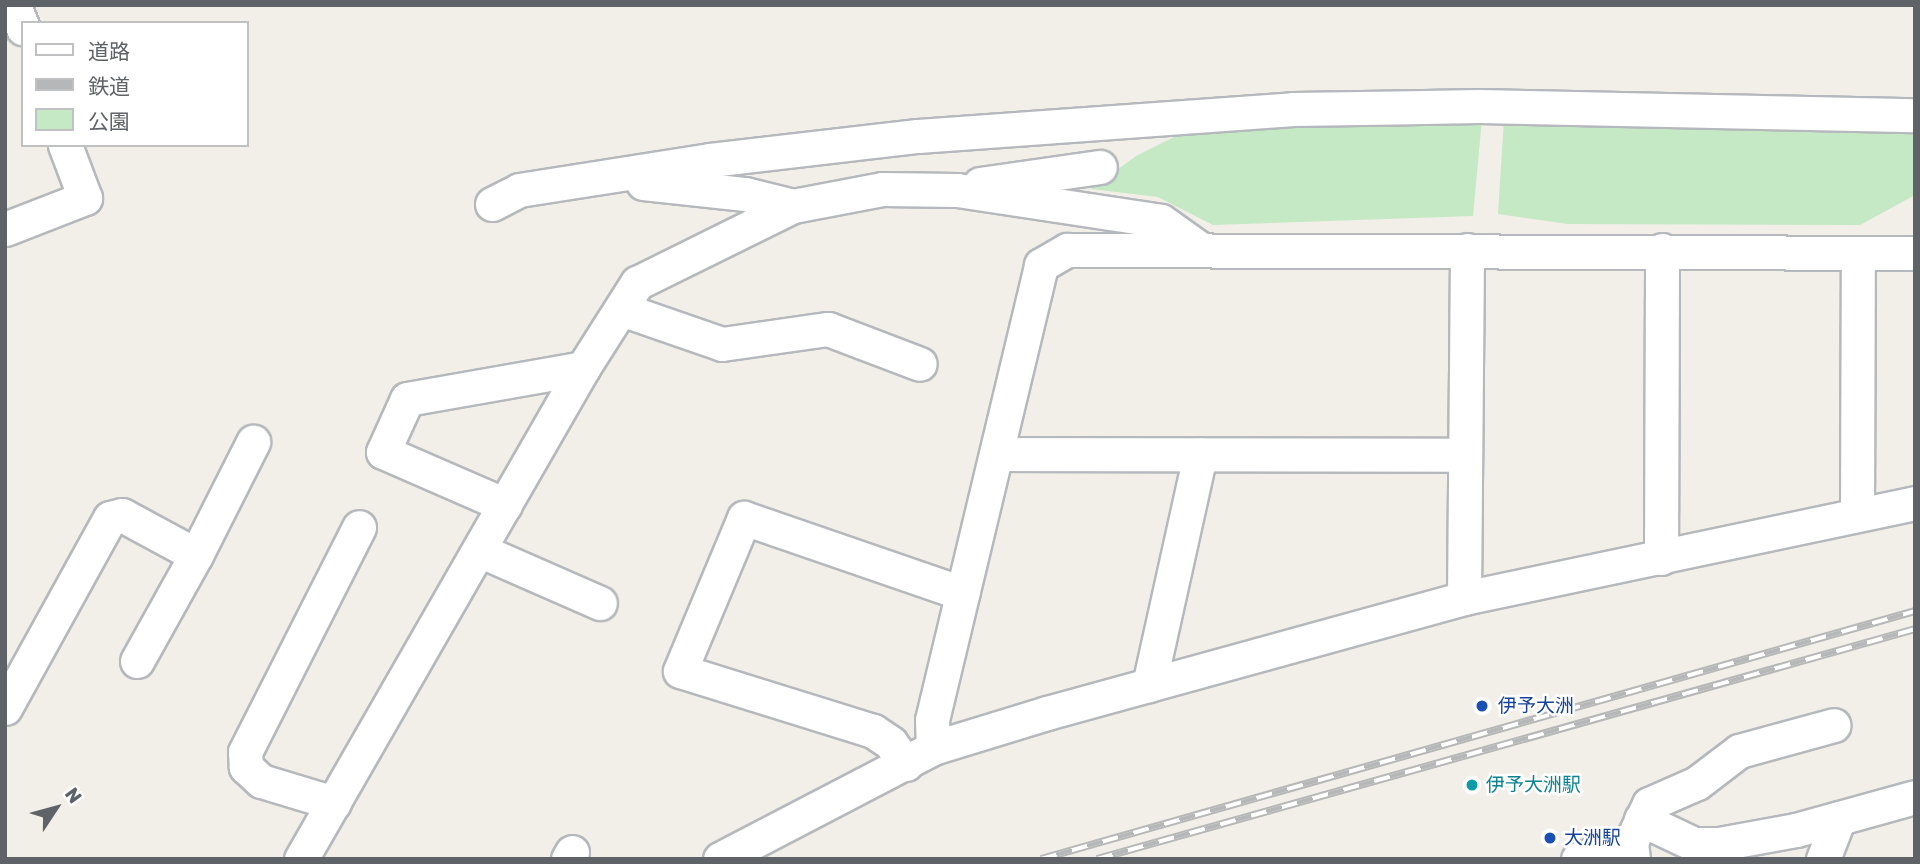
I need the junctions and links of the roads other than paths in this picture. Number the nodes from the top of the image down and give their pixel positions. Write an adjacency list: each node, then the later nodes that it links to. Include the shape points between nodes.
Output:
1 (14, 5): 2 (street)
2 (21, 24)
3 (1915, 115): 6 (street, via 1479,106 1293,108 918,136 710,160)
4 (66, 147): 10 (street, via 85,198)
5 (1100, 167): 7 (street)
6 (601, 178): 8 (street, via 519,190); 9 (street, via 745,194)
7 (957, 190): 9 (street, via 882,188); 11 (street, via 1161,221)
8 (492, 204)
9 (793, 206): 16 (street, via 637,283)
10 (5, 229)
11 (1202, 250): 12 (street); 20 (street, via 1067,250 1041,265)
12 (1467, 250): 13 (street); 22 (street)
13 (1662, 250): 14 (street); 29 (street)
14 (1858, 253): 15 (street); 25 (street)
15 (1915, 253)
16 (621, 309): 17 (street, via 722,344 828,329); 18 (street)
17 (920, 364)
18 (583, 368): 24 (street); 24 (street, via 407,399 383,453)
19 (253, 442): 28 (street)
20 (998, 454): 21 (street); 30 (street)
21 (1200, 455): 22 (street); 34 (street)
22 (1462, 456): 31 (street)
23 (1915, 503): 25 (street)
24 (505, 505): 27 (street)
25 (1857, 513): 29 (street)
26 (359, 527): 39 (street, via 245,752 246,767 261,781)
27 (479, 550): 32 (street); 39 (street)
28 (196, 555): 33 (street); 35 (street, via 122,515 110,518)
29 (1661, 558): 31 (street)
30 (962, 593): 37 (street); 37 (street, via 744,518 680,671 873,731)
31 (1464, 598): 34 (street)
32 (600, 603)
33 (137, 661)
34 (1149, 685): 37 (street)
35 (9, 694)
36 (1834, 725): 41 (street, via 1740,751 1698,783 1649,804)
37 (919, 756): 43 (street)
38 (1915, 797): 40 (street)
39 (334, 803): 42 (street)
40 (1839, 818): 41 (street, via 1720,844); 45 (street)
41 (1635, 840): 44 (street)
42 (301, 859)
43 (720, 859)
44 (1578, 859)
45 (1823, 859)

